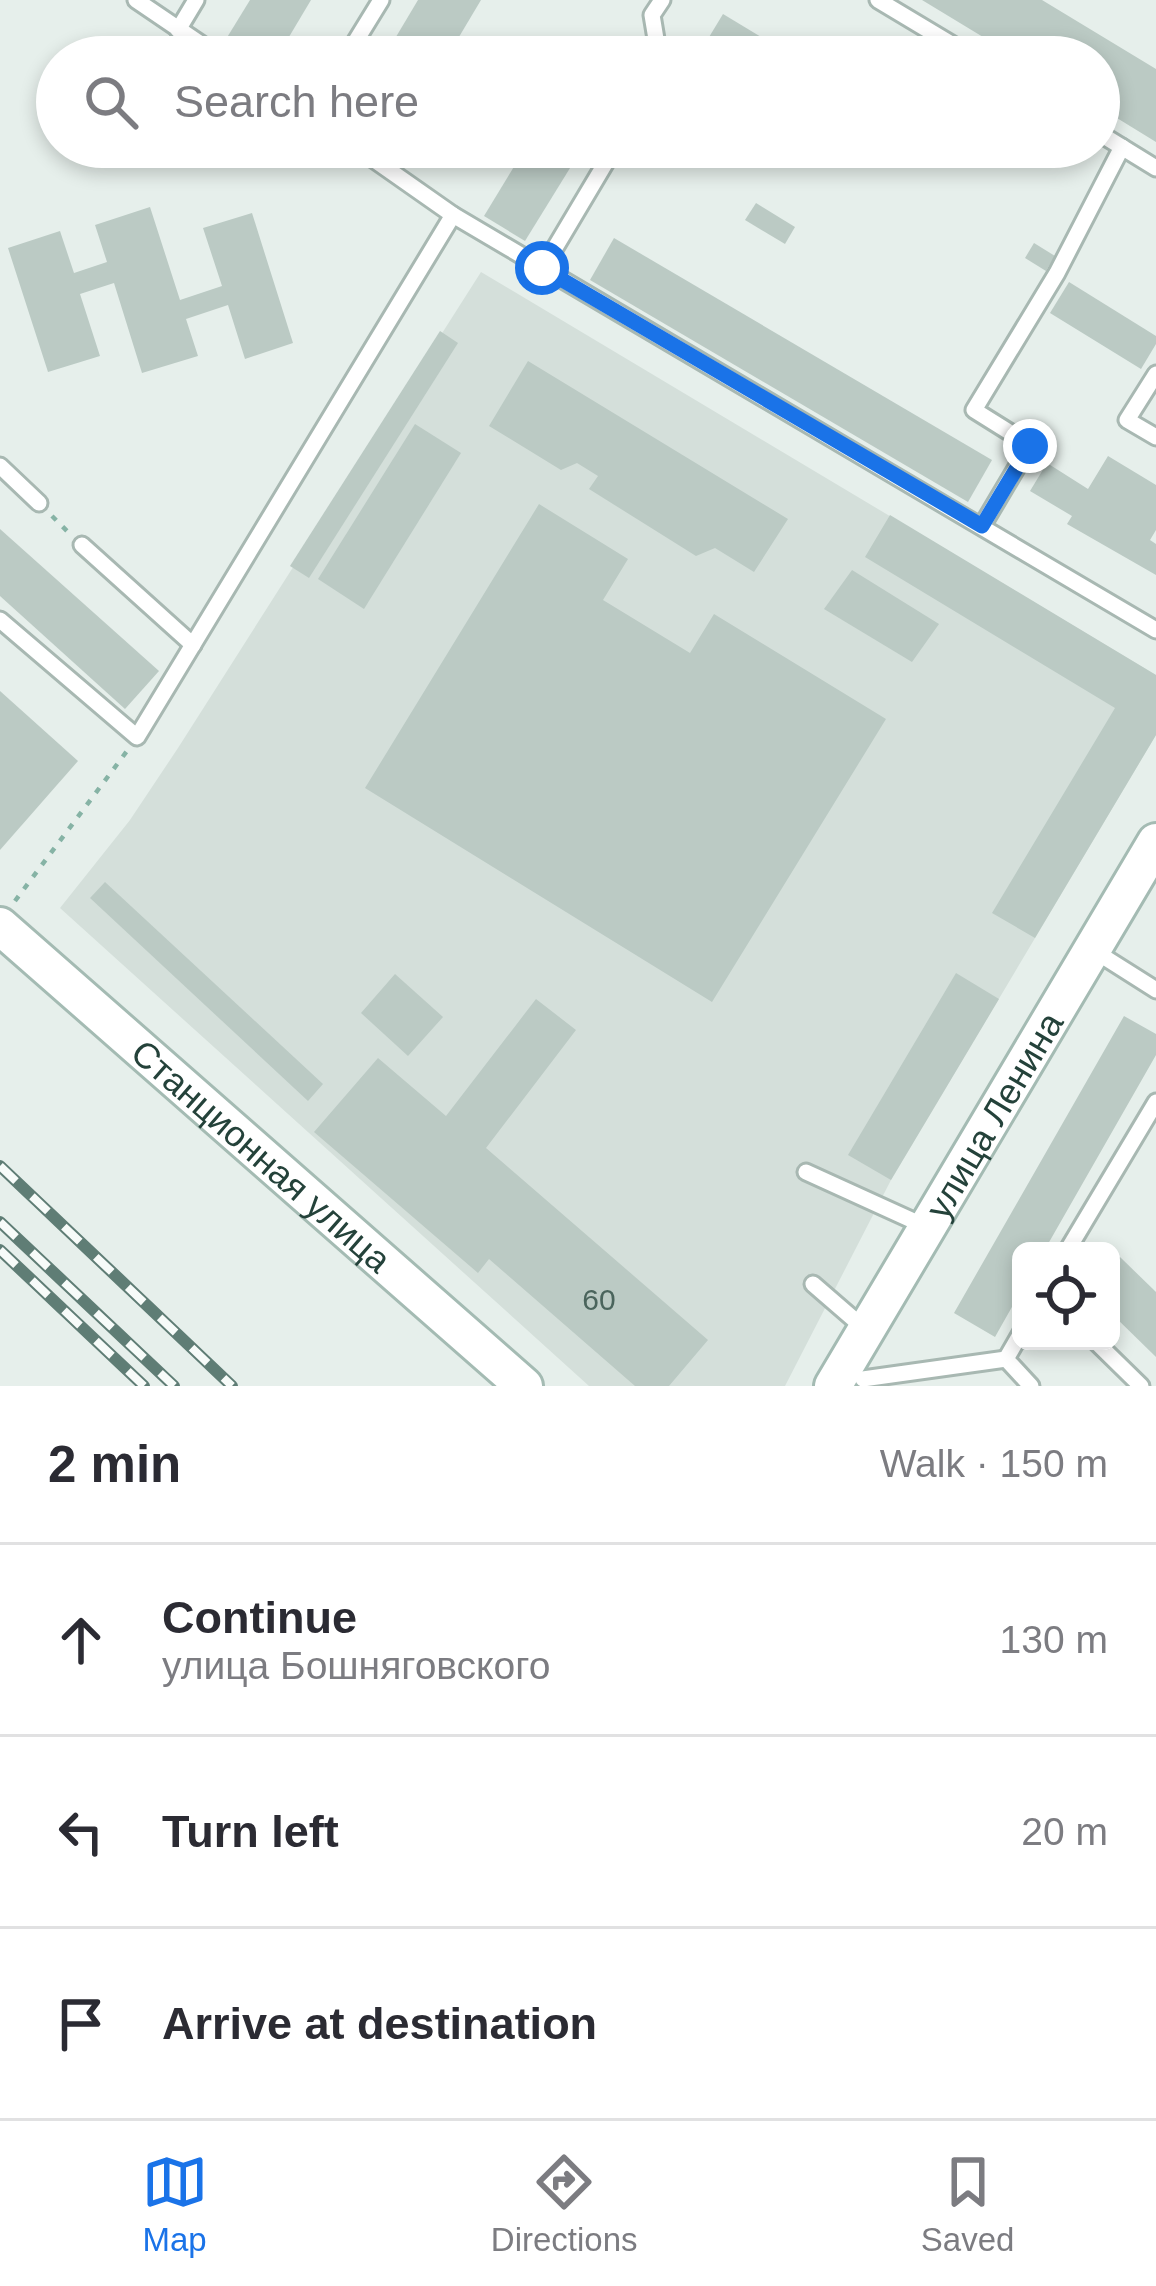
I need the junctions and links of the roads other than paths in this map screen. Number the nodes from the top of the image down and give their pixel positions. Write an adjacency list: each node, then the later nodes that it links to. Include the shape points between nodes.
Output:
1 (196, 0): 6 (lane)
2 (381, 0): 8 (lane)
3 (662, 0): 9 (lane, via 652,15)
4 (878, 0): 10 (lane)
5 (144, 2): 6 (lane)
6 (178, 30): 7 (lane)
7 (187, 36)
8 (359, 36)
9 (656, 36)
10 (938, 36)
11 (1122, 147): 12 (lane); 16 (lane)
12 (1120, 151)
13 (386, 168): 17 (lane)
14 (602, 168): 18 (lane)
15 (1111, 168): 23 (lane, via 974,410 1030,446)
16 (1156, 168)
17 (453, 215): 18 (lane); 27 (lane)
18 (542, 268): 23 (lane)
19 (1156, 374): 20 (lane, via 1127,420)
20 (1156, 437)
21 (0, 466): 22 (lane)
22 (39, 503)
23 (982, 526): 26 (lane)
24 (82, 545): 27 (lane)
25 (0, 620): 27 (lane, via 137,737)
26 (1156, 630)
27 (193, 645)
28 (1156, 842): 30 (main road, улица Ленина)
29 (7, 914): 42 (main road, Станционная улица)
30 (1093, 950): 31 (lane); 34 (main road, улица Ленина)
31 (1156, 990)
32 (1156, 1102): 35 (lane)
33 (806, 1172): 34 (lane)
34 (929, 1228): 37 (main road, улица Ленина)
35 (1072, 1242)
36 (813, 1284): 37 (lane)
37 (868, 1332): 41 (main road)
38 (1012, 1349): 40 (lane)
39 (1104, 1350): 44 (lane)
40 (1006, 1359): 41 (lane); 43 (lane)
41 (853, 1384)
42 (524, 1386)
43 (1031, 1386)
44 (1142, 1386)

